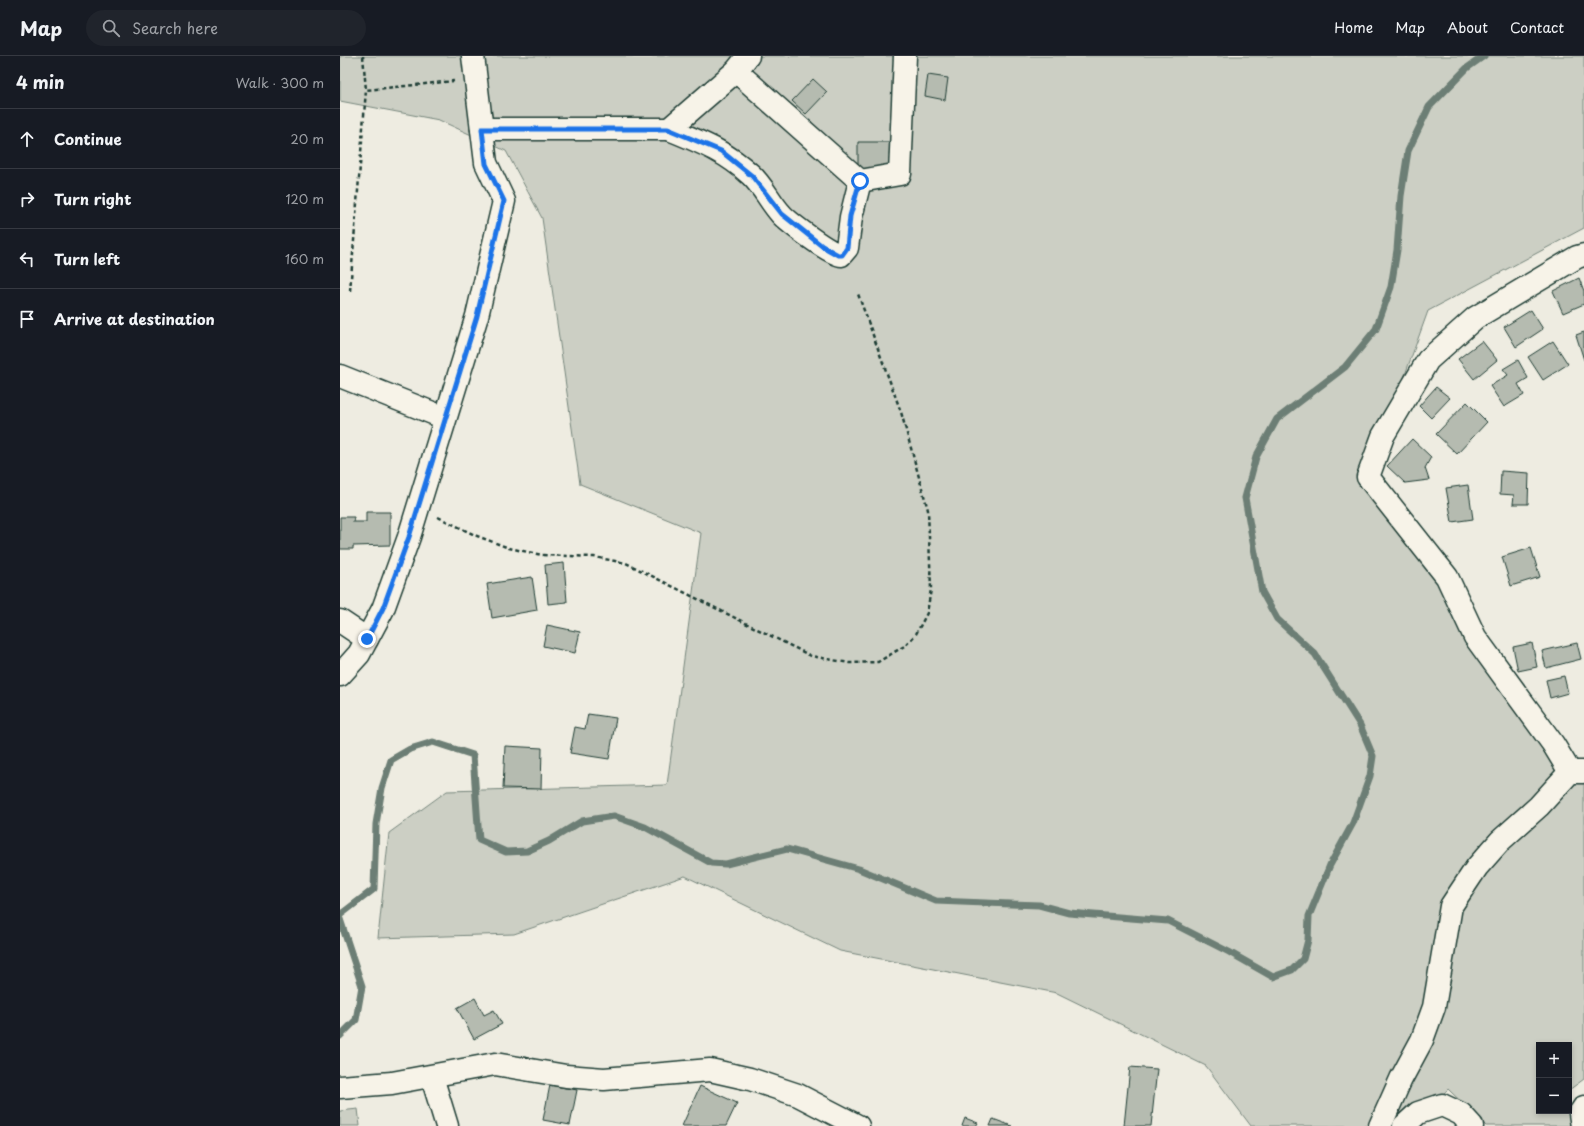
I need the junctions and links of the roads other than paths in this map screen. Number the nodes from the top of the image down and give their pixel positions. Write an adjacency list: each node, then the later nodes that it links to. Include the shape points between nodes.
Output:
1 (473, 56): 4 (street)
2 (905, 56): 6 (street, via 900,174)
3 (742, 63): 5 (street); 6 (street)
4 (482, 129): 5 (street); 9 (street, via 486,164 504,201 477,316)
5 (668, 129): 6 (street, via 721,151 752,176 782,214 822,246 838,255 842,255 847,248 850,216)
6 (860, 181)
7 (1584, 255): 13 (street, via 1475,318 1428,360 1382,436 1368,477 1447,577 1475,637 1553,744)
8 (340, 376): 9 (street)
9 (445, 418): 11 (street, via 383,608)
10 (340, 621): 11 (street)
11 (367, 639): 12 (street, via 359,654)
12 (340, 675)
13 (1577, 772): 19 (street, via 1500,841 1477,868 1451,906 1434,1007 1422,1040)
14 (432, 1077): 15 (street); 17 (street); 18 (street, via 495,1064 566,1076 604,1079 710,1070 750,1078 798,1095)
15 (340, 1087)
16 (1584, 1107): 22 (street, via 1580,1113)
17 (447, 1126)
18 (858, 1126)
19 (1380, 1126)
20 (1404, 1126): 21 (street, via 1418,1113 1442,1105 1460,1114)
21 (1472, 1126)
22 (1582, 1126)

